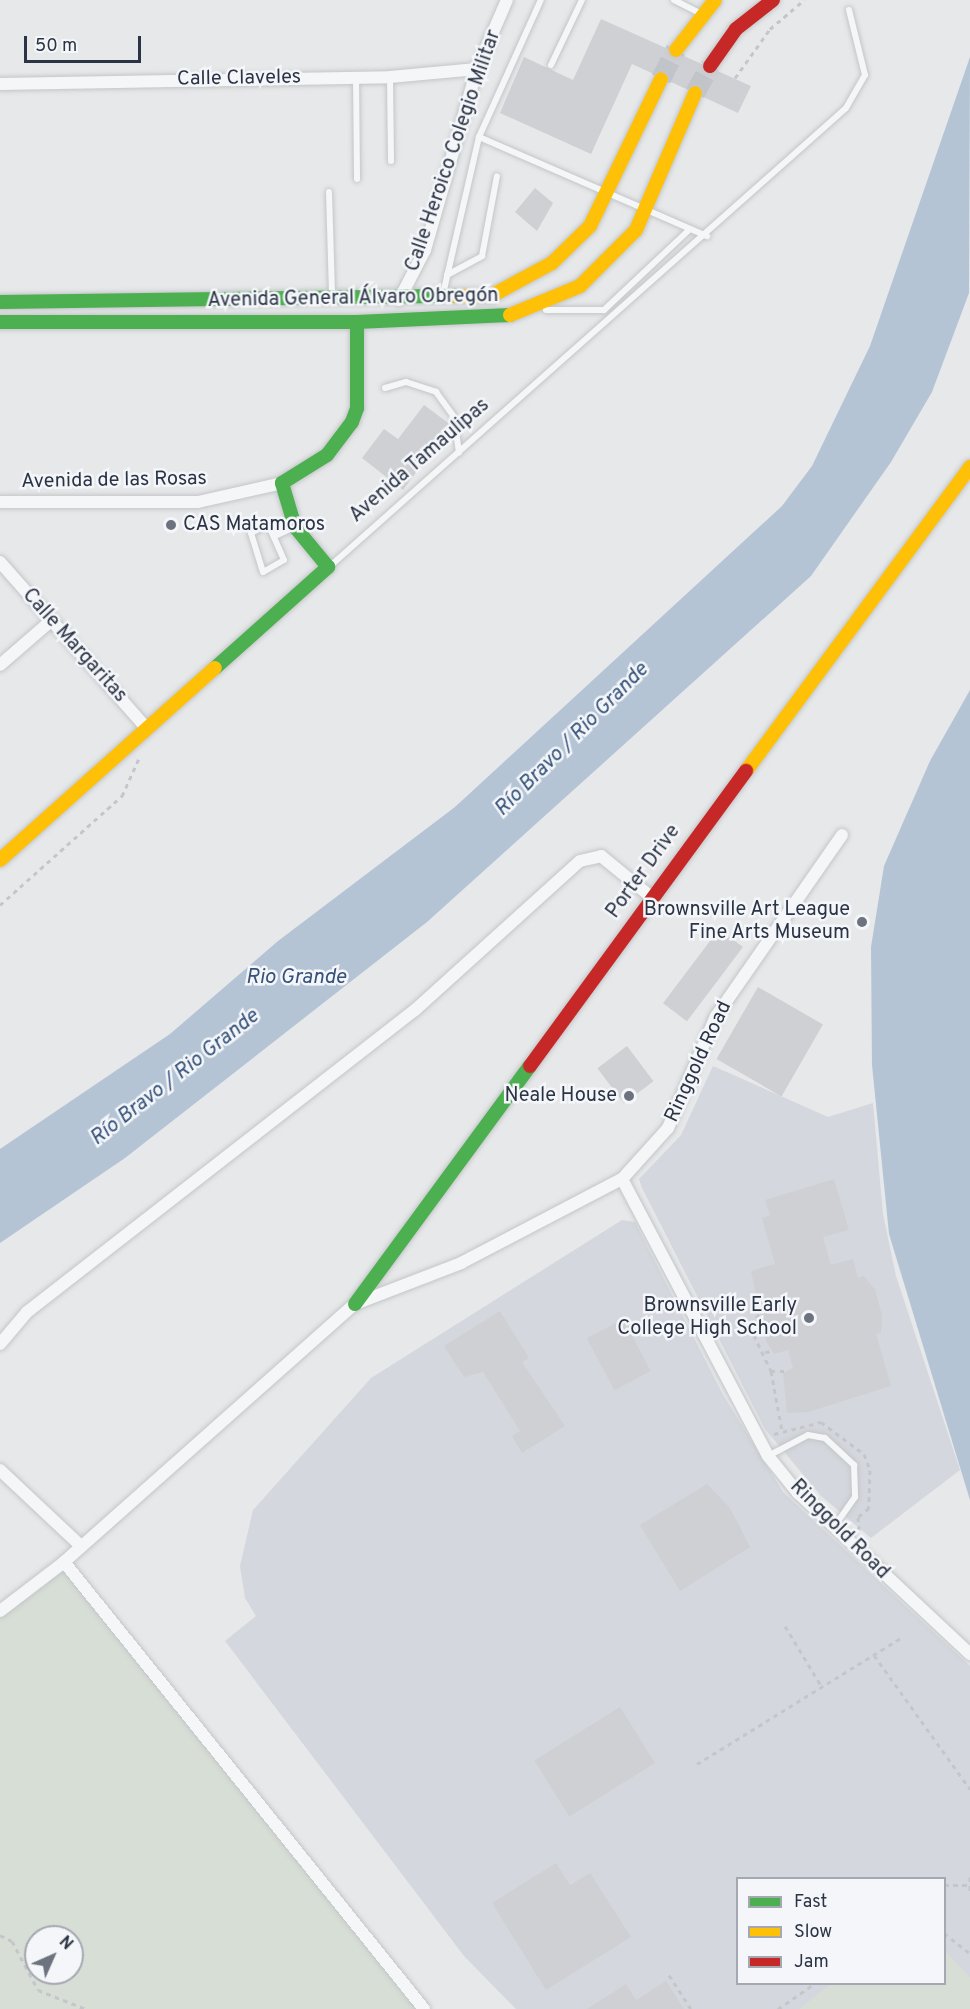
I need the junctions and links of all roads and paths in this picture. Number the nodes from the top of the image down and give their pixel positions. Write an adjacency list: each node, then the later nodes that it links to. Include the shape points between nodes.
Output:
1 (507, 0): 13 (street, Calle Heroico Colegio Militar)
2 (541, 0): 20 (lane)
3 (582, 0): 11 (lane)
4 (674, 0): 9 (lane)
5 (715, 0): 9 (main road)
6 (773, 0): 12 (main road, via 736,29)
7 (804, 0): 16 (path, via 770,29)
8 (849, 10): 28 (lane, Avenida Tamaulipas, via 863,60 861,89 793,160)
9 (703, 15): 10 (main road)
10 (676, 51)
11 (551, 65)
12 (710, 66)
13 (477, 69): 14 (street, Calle Claveles); 30 (street, Calle Heroico Colegio Militar, via 433,228)
14 (390, 76): 15 (street, Calle Claveles); 21 (lane)
15 (356, 77): 18 (street, Calle Claveles); 23 (lane)
16 (735, 78)
17 (660, 79): 25 (main road, Avenida General Álvaro Obregón)
18 (0, 84)
19 (695, 93): 26 (main road, Avenida General Álvaro Obregón)
20 (479, 137): 25 (lane); 29 (lane)
21 (391, 161)
22 (497, 176): 29 (lane, via 482,256)
23 (357, 179)
24 (329, 192): 33 (lane)
25 (611, 192): 26 (lane); 31 (main road, Avenida General Álvaro Obregón, via 590,226 552,263 491,296)
26 (646, 208): 27 (lane); 35 (main road, Avenida General Álvaro Obregón, via 636,230 601,269)
27 (690, 229): 28 (lane); 35 (lane, via 604,310 586,314)
28 (707, 236): 40 (lane, Avenida Tamaulipas)
29 (447, 275): 31 (lane)
30 (399, 300): 31 (main road, Avenida General Álvaro Obregón); 33 (main road, Avenida General Álvaro Obregón)
31 (442, 300)
32 (220, 301): 33 (main road, Avenida General Álvaro Obregón); 34 (main road, Avenida General Álvaro Obregón); 36 (main road)
33 (332, 301)
34 (0, 302)
35 (536, 309): 38 (main road, Avenida General Álvaro Obregón, via 504,317)
36 (221, 321): 37 (main road, Avenida General Álvaro Obregón); 38 (main road, Avenida General Álvaro Obregón)
37 (0, 322)
38 (357, 322): 42 (main road, Avenida de las Rosas, via 352,422 327,455)
39 (385, 387): 40 (lane, via 406,382 436,392 449,405)
40 (459, 453): 47 (lane, Avenida Tamaulipas)
41 (970, 467): 53 (main road, Porter Drive)
42 (282, 483): 43 (street, Avenida de las Rosas, via 198,502); 44 (main road)
43 (0, 502)
44 (295, 527): 45 (lane); 47 (main road)
45 (275, 536): 45 (lane, via 268,524 251,530 263,572 284,560)
46 (0, 562): 48 (street, Calle Margaritas)
47 (328, 567): 50 (main road, Avenida Tamaulipas)
48 (52, 620): 49 (street); 50 (street, Calle Margaritas)
49 (0, 664)
50 (147, 729): 52 (main road, Avenida Tamaulipas); 54 (path, via 122,796)
51 (842, 835): 55 (street, Ringgold Road, via 716,1016 668,1128)
52 (0, 860)
53 (650, 896): 56 (main road, Porter Drive); 58 (street, via 601,856 580,861 415,1010 27,1312)
54 (0, 905)
55 (622, 1179): 56 (street, via 461,1263); 64 (street, Ringgold Road)
56 (355, 1304): 67 (street)
57 (759, 1314): 60 (path, via 750,1327)
58 (0, 1344)
59 (771, 1351): 60 (path)
60 (765, 1353): 61 (path)
61 (771, 1371): 62 (path); 63 (path)
62 (786, 1371)
63 (782, 1431)
64 (768, 1456): 66 (street, Ringgold Road); 66 (lane, via 808,1435 825,1438 854,1465 855,1497)
65 (0, 1470): 67 (street)
66 (833, 1527): 72 (street, Ringgold Road)
67 (81, 1546): 68 (street)
68 (64, 1562): 69 (street); 87 (street)
69 (0, 1611)
70 (784, 1626): 74 (path)
71 (903, 1637): 73 (path)
72 (970, 1654)
73 (874, 1655): 74 (path); 76 (path)
74 (822, 1687): 75 (path)
75 (697, 1764)
76 (970, 1789)
77 (970, 1877): 79 (path)
78 (946, 1885): 79 (path)
79 (968, 1885): 80 (path)
80 (970, 1894)
81 (946, 1934): 83 (path)
82 (0, 1935): 86 (path, via 12,1941 25,1973 38,1990)
83 (970, 1953)
84 (669, 1976): 88 (path)
85 (811, 1985): 89 (path)
86 (86, 2009)
87 (424, 2009)
88 (691, 2009)
89 (778, 2009)

